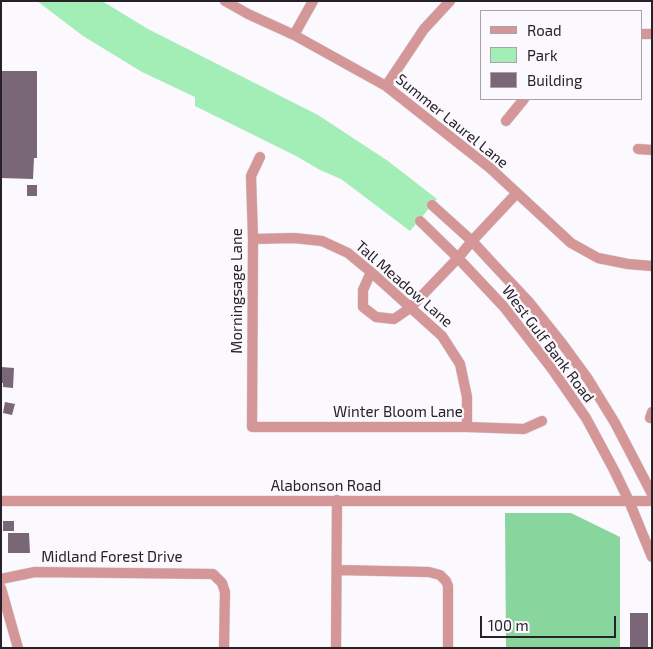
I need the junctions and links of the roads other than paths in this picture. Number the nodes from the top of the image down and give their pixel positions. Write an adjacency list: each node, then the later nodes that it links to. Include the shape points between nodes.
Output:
1 (225, 1): 4 (street, Summer Laurel Lane)
2 (313, 1): 4 (street)
3 (450, 1): 5 (street, via 424,29)
4 (294, 35): 5 (street, Summer Laurel Lane)
5 (386, 86): 11 (street, Summer Laurel Lane, via 490,168)
6 (523, 100): 7 (street)
7 (506, 121)
8 (638, 149): 9 (street)
9 (652, 150)
10 (260, 157): 14 (street, Morningsage Lane, via 251,176)
11 (516, 194): 15 (street); 17 (street, Summer Laurel Lane, via 571,243 598,258)
12 (432, 205): 15 (street, West Gulf Bank Road)
13 (420, 221): 16 (street, West Gulf Bank Road)
14 (253, 239): 18 (street, Tall Meadow Lane, via 322,241 348,253); 21 (street, Morningsage Lane)
15 (472, 241): 16 (street); 23 (street, West Gulf Bank Road, via 529,302 588,379 615,422)
16 (458, 258): 19 (street); 26 (street, West Gulf Bank Road, via 504,307 552,368 586,418)
17 (652, 266)
18 (371, 272): 19 (street, Tall Meadow Lane); 19 (street, via 363,290 363,307 376,317 394,318)
19 (410, 308): 22 (street, Tall Meadow Lane, via 442,336 460,364 467,398)
20 (542, 421): 22 (street, Winter Bloom Lane, via 524,429)
21 (252, 427): 22 (street, Winter Bloom Lane)
22 (468, 427)
23 (652, 494)
24 (337, 500): 25 (street, Alabonson Road); 26 (street, Alabonson Road); 29 (street)
25 (1, 501)
26 (628, 501): 27 (street, Alabonson Road); 28 (street, West Gulf Bank Road)
27 (652, 501)
28 (652, 558)
29 (337, 570): 34 (street); 35 (street, via 440,575 448,586)
30 (1, 578): 33 (street, Midland Forest Drive, via 34,572 213,574 225,592)
31 (1, 588): 32 (street)
32 (18, 648)
33 (224, 648)
34 (336, 648)
35 (448, 648)

